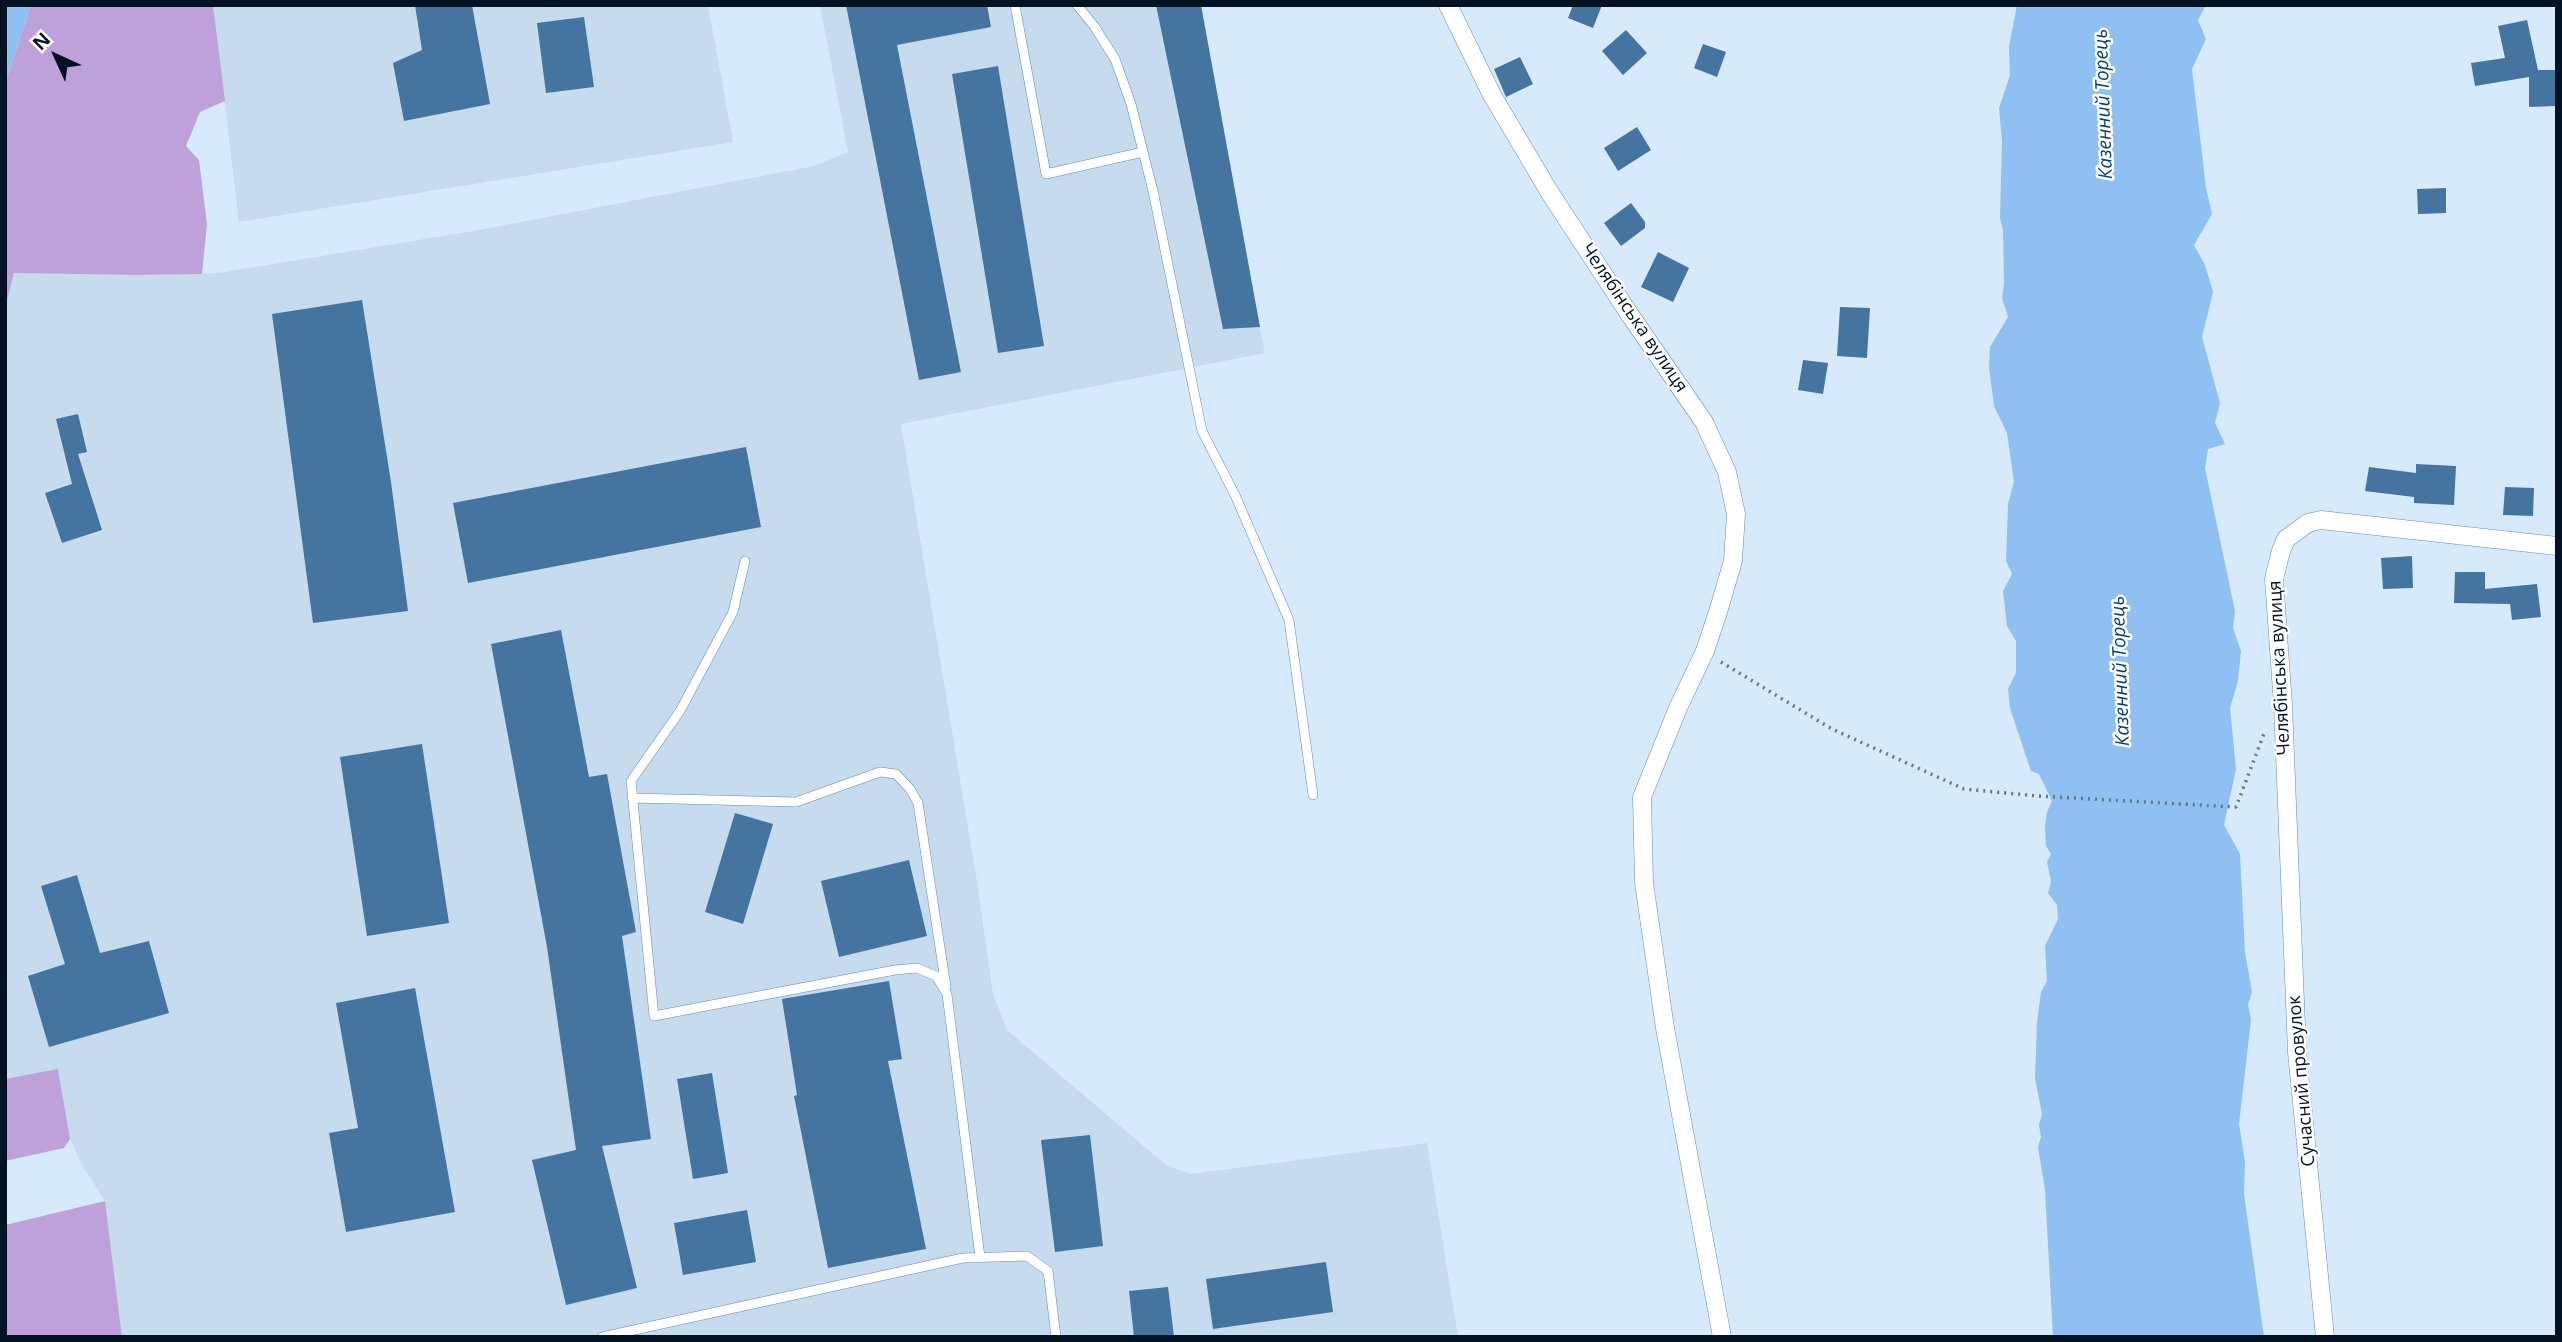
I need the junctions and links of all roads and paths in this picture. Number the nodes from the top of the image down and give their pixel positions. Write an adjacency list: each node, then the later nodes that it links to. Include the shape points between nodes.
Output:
1 (1015, 5): 4 (lane, via 1046,174)
2 (1077, 5): 4 (lane, via 1115,59)
3 (1448, 5): 7 (street, Челябінська вулиця, via 1492,95 1550,193 1704,422 1727,472 1736,514 1733,561)
4 (1143, 152): 9 (lane, via 1202,431 1289,620)
5 (2557, 546): 8 (street, Челябінська вулиця, via 2348,522 2308,523 2286,539 2274,579)
6 (745, 561): 10 (lane, via 733,612 680,711 631,781)
7 (1705, 651): 8 (path, via 1832,729 1964,789 2038,796 2236,807 2269,723); 18 (street, Челябінська вулиця, via 1642,797 1642,838 1665,1028)
8 (2283, 705): 11 (street, Челябінська вулиця)
9 (1313, 795)
10 (632, 798): 12 (lane, via 796,802 880,772 896,774 918,803); 12 (lane, via 654,1016 917,968 936,976)
11 (2287, 824): 19 (street, Сучасний провулок, via 2297,1052)
12 (947, 994): 13 (lane)
13 (980, 1257): 14 (lane); 17 (lane, via 1027,1256 1048,1271)
14 (652, 1326): 15 (lane); 16 (lane)
15 (602, 1337)
16 (654, 1337)
17 (1056, 1337)
18 (1722, 1337)
19 (2325, 1337)

